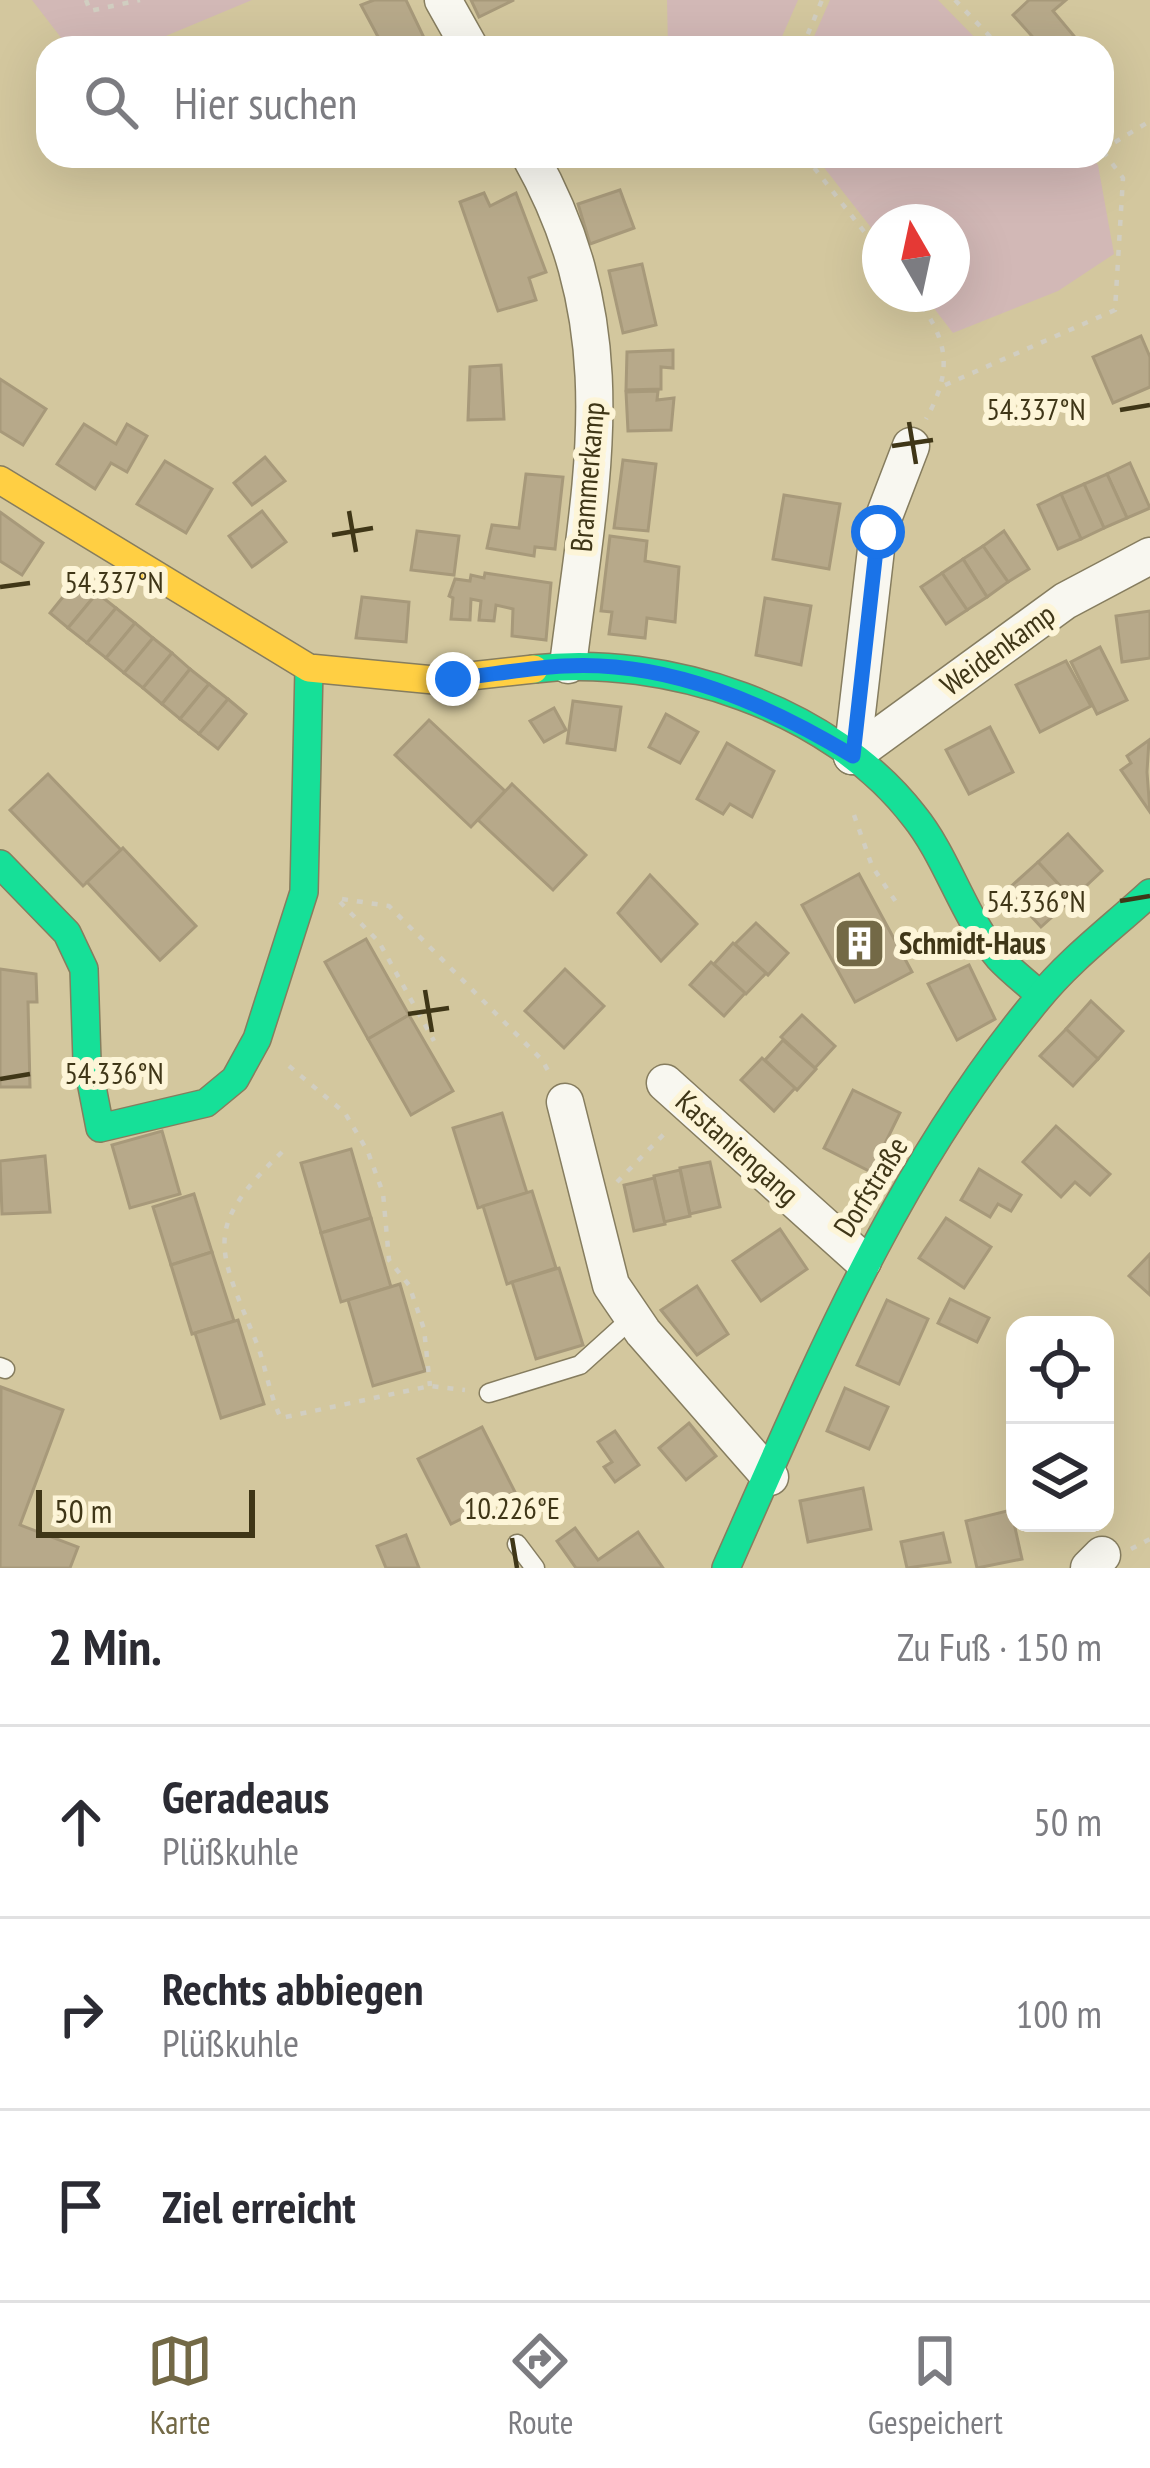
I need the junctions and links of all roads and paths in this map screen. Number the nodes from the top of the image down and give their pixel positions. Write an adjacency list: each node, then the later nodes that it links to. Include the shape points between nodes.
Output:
1 (86, 0): 2 (path, via 90,10)
2 (140, 0)
3 (443, 0): 6 (street)
4 (822, 0): 7 (path)
5 (955, 0): 8 (path)
6 (463, 36)
7 (807, 36)
8 (990, 36)
9 (1150, 122): 10 (path)
10 (1114, 143)
11 (1114, 166): 16 (path, via 1123,178 1115,310)
12 (535, 168): 20 (street, Brammerkamp, via 576,259 594,341 598,422)
13 (815, 168): 14 (path)
14 (862, 228)
15 (928, 312): 16 (path, via 938,325)
16 (945, 385): 17 (path)
17 (911, 446): 22 (street, via 878,532)
18 (0, 479): 21 (street)
19 (1150, 556): 22 (street, Weidenkamp, via 1065,601)
20 (568, 665): 21 (street, via 434,680); 22 (street, via 678,677 778,711)
21 (309, 668): 28 (street, via 304,892)
22 (853, 756): 27 (street, via 914,815 997,956)
23 (852, 806): 26 (path, via 872,866)
24 (0, 864): 28 (street, via 67,933 84,969 87,1061 100,1128 206,1102 235,1079)
25 (1150, 893): 27 (street, Dorfstraße)
26 (900, 908)
27 (1040, 995): 34 (street, Dorfstraße, via 982,1070)
28 (257, 1039): 36 (path, via 345,1113 368,1152 383,1193 389,1260 409,1285 424,1329)
29 (434, 1041): 31 (path, via 379,942 336,898 389,906 542,1060)
30 (677, 1095): 33 (path); 34 (street, Kastaniengang)
31 (565, 1102): 33 (street)
32 (283, 1152): 36 (path, via 226,1221 222,1255 281,1418)
33 (592, 1208): 35 (street, via 611,1286)
34 (863, 1261): 38 (street, Dorfstraße)
35 (632, 1318): 37 (lane, via 580,1365); 38 (street)
36 (430, 1386): 37 (path)
37 (489, 1393)
38 (770, 1478): 43 (street, Dorfstraße)
39 (1150, 1539): 41 (path)
40 (517, 1544): 42 (lane)
41 (1142, 1547)
42 (535, 1568)
43 (726, 1568)

